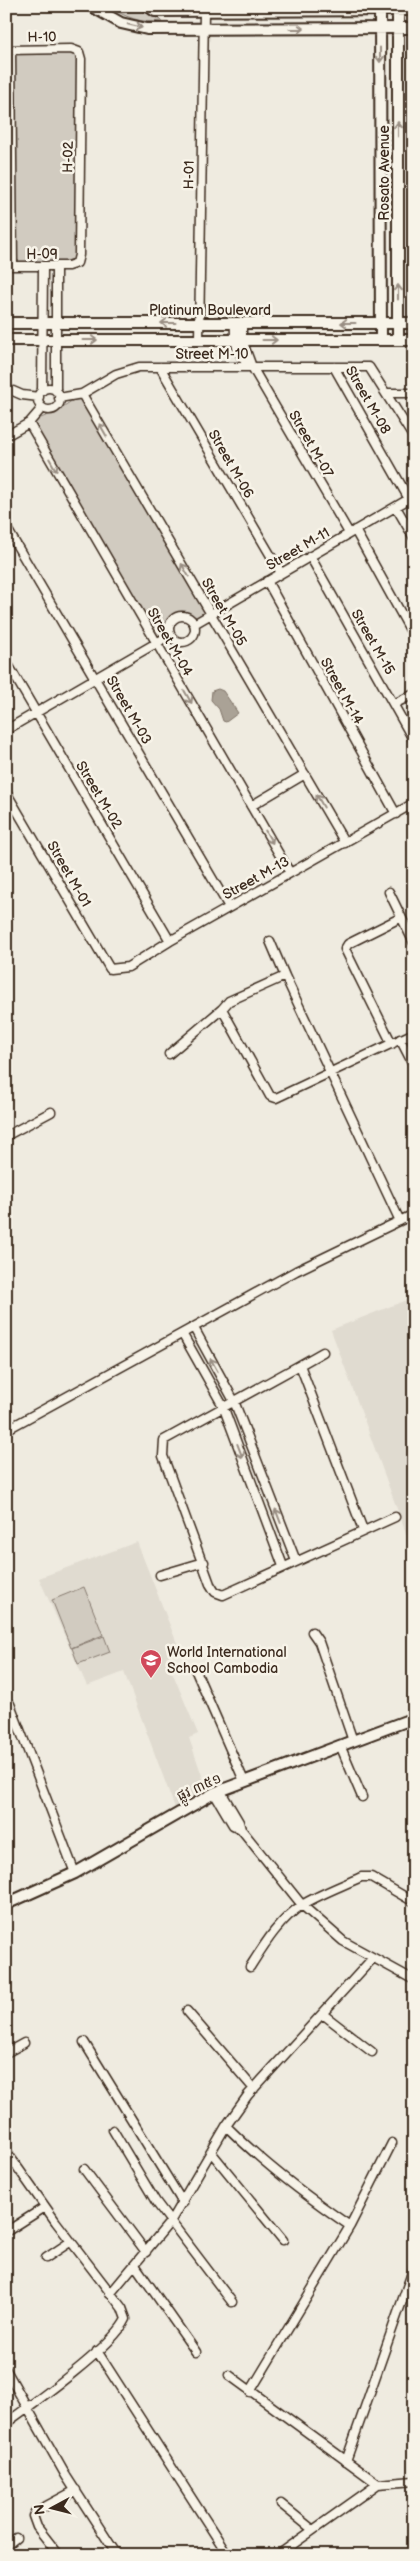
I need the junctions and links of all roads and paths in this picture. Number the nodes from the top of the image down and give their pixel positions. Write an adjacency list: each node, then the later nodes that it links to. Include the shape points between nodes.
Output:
1 (91, 6): 10 (street, one-way to 10, via 121,23 148,29)
2 (148, 6): 6 (street, via 155,11)
3 (380, 8): 4 (street); 6 (street); 7 (street, Rosato Avenue)
4 (398, 8): 5 (street); 8 (street, Rosato Avenue)
5 (414, 10)
6 (204, 11): 10 (street, H-01)
7 (380, 28): 8 (street); 10 (street, one-way to 7); 24 (street, Rosato Avenue, one-way to 24)
8 (398, 28): 9 (street); 22 (street, Rosato Avenue, one-way to 8)
9 (414, 28)
10 (204, 29): 20 (street, H-01)
11 (9, 50): 12 (street, H-10, via 71,49); 14 (street)
12 (78, 52): 13 (street, H-02, via 81,79)
13 (77, 263): 16 (street, H-09)
14 (10, 266): 15 (street, H-09)
15 (43, 266): 16 (street, H-09); 18 (street)
16 (56, 266): 19 (street)
17 (6, 323): 18 (street, Platinum Boulevard)
18 (43, 323): 19 (street, Platinum Boulevard); 26 (street)
19 (56, 323): 20 (street, Platinum Boulevard, one-way to 19); 27 (street)
20 (199, 323): 21 (street, Platinum Boulevard); 28 (street, H-01)
21 (238, 323): 24 (street, Platinum Boulevard, one-way to 21); 29 (street)
22 (398, 323): 23 (street, Platinum Boulevard); 24 (street, Platinum Boulevard); 31 (street, Rosato Avenue)
23 (414, 323)
24 (380, 324): 30 (street, Rosato Avenue)
25 (6, 340): 26 (street)
26 (43, 340): 27 (street); 39 (street)
27 (56, 340): 28 (street, one-way to 28); 40 (street)
28 (199, 340): 29 (street)
29 (238, 340): 30 (street, one-way to 30); 34 (street, Street M-07, via 241,358)
30 (381, 340): 31 (street)
31 (398, 340): 32 (street)
32 (414, 340)
33 (160, 367): 34 (street, Street M-10); 41 (street, Street M-10, via 128,369); 52 (street, Street M-06)
34 (252, 367): 35 (street, Street M-10); 49 (street, Street M-07)
35 (334, 367): 37 (street, Street M-10, via 371,369); 46 (street, Street M-08)
36 (6, 388): 39 (street, via 22,395)
37 (387, 393): 38 (street); 45 (street)
38 (414, 393)
39 (40, 394): 40 (street, via 50,389); 42 (street)
40 (58, 394): 41 (street, Street M-10); 42 (street, via 54,409)
41 (82, 394): 54 (street, Street M-05, one-way to 41)
42 (42, 408): 43 (street)
43 (29, 423): 44 (street); 58 (street, Street M-04, one-way to 58)
44 (6, 436)
45 (414, 438)
46 (412, 497): 47 (street, Street M-11)
47 (396, 506): 49 (street, Street M-11); 50 (street)
48 (6, 527): 60 (street, Street M-03)
49 (352, 532): 51 (street, Street M-11); 57 (street, Street M-07)
50 (414, 538)
51 (310, 556): 52 (street, Street M-11); 62 (street, Street M-15)
52 (281, 573): 53 (street, Street M-11)
53 (267, 581): 54 (street, Street M-11); 70 (street, Street M-14)
54 (211, 614): 55 (street, Street M-11); 66 (street, Street M-05)
55 (194, 624): 56 (street, via 194,636 186,642 178,642); 56 (street, via 186,616 177,617 169,626)
56 (170, 635): 58 (street)
57 (414, 637)
58 (156, 643): 60 (street); 69 (street, Street M-04, one-way to 69)
59 (6, 661): 63 (street, Street M-02)
60 (96, 678): 63 (street); 74 (street, Street M-03)
61 (414, 694): 62 (street)
62 (394, 704): 65 (street, Street M-15)
63 (36, 713): 64 (street); 76 (street, Street M-02)
64 (6, 730)
65 (414, 741)
66 (305, 774): 69 (street); 71 (street, Street M-05, one-way to 66)
67 (6, 792): 79 (street, Street M-01)
68 (414, 803): 70 (street, Street M-13)
69 (251, 806): 72 (street, Street M-04, one-way to 72)
70 (396, 814): 71 (street, Street M-13)
71 (345, 843): 72 (street, Street M-13)
72 (290, 873): 74 (street, Street M-13)
73 (389, 892): 75 (street)
74 (229, 907): 76 (street, Street M-13)
75 (400, 918): 78 (street); 84 (street, via 348,944 345,949)
76 (170, 940): 79 (street, Street M-13, via 128,967)
77 (270, 942): 80 (street)
78 (414, 943)
79 (110, 969)
80 (285, 976): 81 (street, via 229,1001); 87 (street)
81 (222, 1009): 85 (street); 87 (street, via 273,1098)
82 (414, 1033): 83 (street)
83 (400, 1039): 84 (street); 86 (street)
84 (392, 1044): 87 (street)
85 (169, 1054)
86 (414, 1066)
87 (331, 1070): 91 (street)
88 (51, 1112): 89 (street)
89 (6, 1136)
90 (414, 1214): 91 (street)
91 (400, 1221): 92 (street, via 296,1271)
92 (194, 1328): 93 (street); 96 (street, one-way to 92)
93 (183, 1335): 97 (street); 98 (street)
94 (323, 1352): 95 (street)
95 (300, 1365): 96 (street); 100 (street)
96 (234, 1401): 97 (street); 101 (street, one-way to 96)
97 (223, 1406): 102 (street, via 164,1440 162,1448); 103 (street, one-way to 103)
98 (6, 1430)
99 (395, 1517): 100 (street)
100 (363, 1530): 101 (street)
101 (296, 1561): 103 (street)
102 (204, 1562): 103 (street, via 210,1584 215,1592 223,1595); 104 (street)
103 (283, 1566)
104 (160, 1576)
105 (312, 1632): 109 (street, via 319,1642)
106 (195, 1668): 111 (street)
107 (10, 1704): 114 (street)
108 (414, 1718): 109 (street, ផ្លូវ ៣៥១)
109 (353, 1741): 110 (street, ផ្លូវ ៣៥១)
110 (340, 1745): 111 (street, ផ្លូវ ៣៥១); 113 (street)
111 (244, 1781): 112 (street, ផ្លូវ ៣៥១)
112 (217, 1791): 114 (street, ផ្លូវ ៣៥១); 117 (street, via 233,1825 241,1829)
113 (362, 1797)
114 (75, 1873): 116 (street, ផ្លូវ ៣៥១)
115 (414, 1902): 117 (street, via 371,1877 361,1877)
116 (6, 1904)
117 (302, 1905): 118 (street, via 343,1941); 119 (street, via 269,1938)
118 (373, 1958): 120 (street); 122 (street)
119 (250, 1967)
120 (414, 1980)
121 (186, 2011): 127 (street)
122 (324, 2015): 125 (street); 127 (street)
123 (24, 2042): 126 (street)
124 (84, 2042): 134 (street)
125 (372, 2052)
126 (6, 2053)
127 (254, 2089): 128 (street)
128 (226, 2126): 132 (street); 137 (street, via 259,2159)
129 (113, 2130): 136 (street)
130 (392, 2143): 137 (street)
131 (6, 2151): 135 (street)
132 (210, 2152): 134 (street); 139 (street)
133 (84, 2169): 141 (street)
134 (183, 2203): 136 (street)
135 (45, 2207): 138 (street); 140 (street)
136 (170, 2222): 141 (street); 146 (street)
137 (350, 2226): 151 (street)
138 (9, 2230)
139 (283, 2240)
140 (70, 2242): 142 (street); 145 (street)
141 (146, 2252): 143 (street)
142 (46, 2258)
143 (135, 2265): 145 (street); 148 (street)
144 (414, 2267): 154 (street)
145 (110, 2294): 147 (street, via 122,2308 126,2319 122,2328)
146 (232, 2302)
147 (98, 2352): 152 (street); 164 (street)
148 (196, 2352)
149 (6, 2370): 152 (street)
150 (229, 2375): 151 (street)
151 (250, 2392): 154 (street)
152 (27, 2408): 153 (street); 157 (street)
153 (6, 2423)
154 (346, 2461): 156 (street)
155 (414, 2481): 156 (street)
156 (378, 2484): 159 (street)
157 (76, 2490): 162 (street, via 33,2516 37,2527); 163 (street)
158 (281, 2504): 159 (street)
159 (313, 2530): 165 (street)
160 (16, 2538): 161 (street)
161 (6, 2546)
162 (59, 2555)
163 (117, 2555)
164 (228, 2555)
165 (278, 2555)

